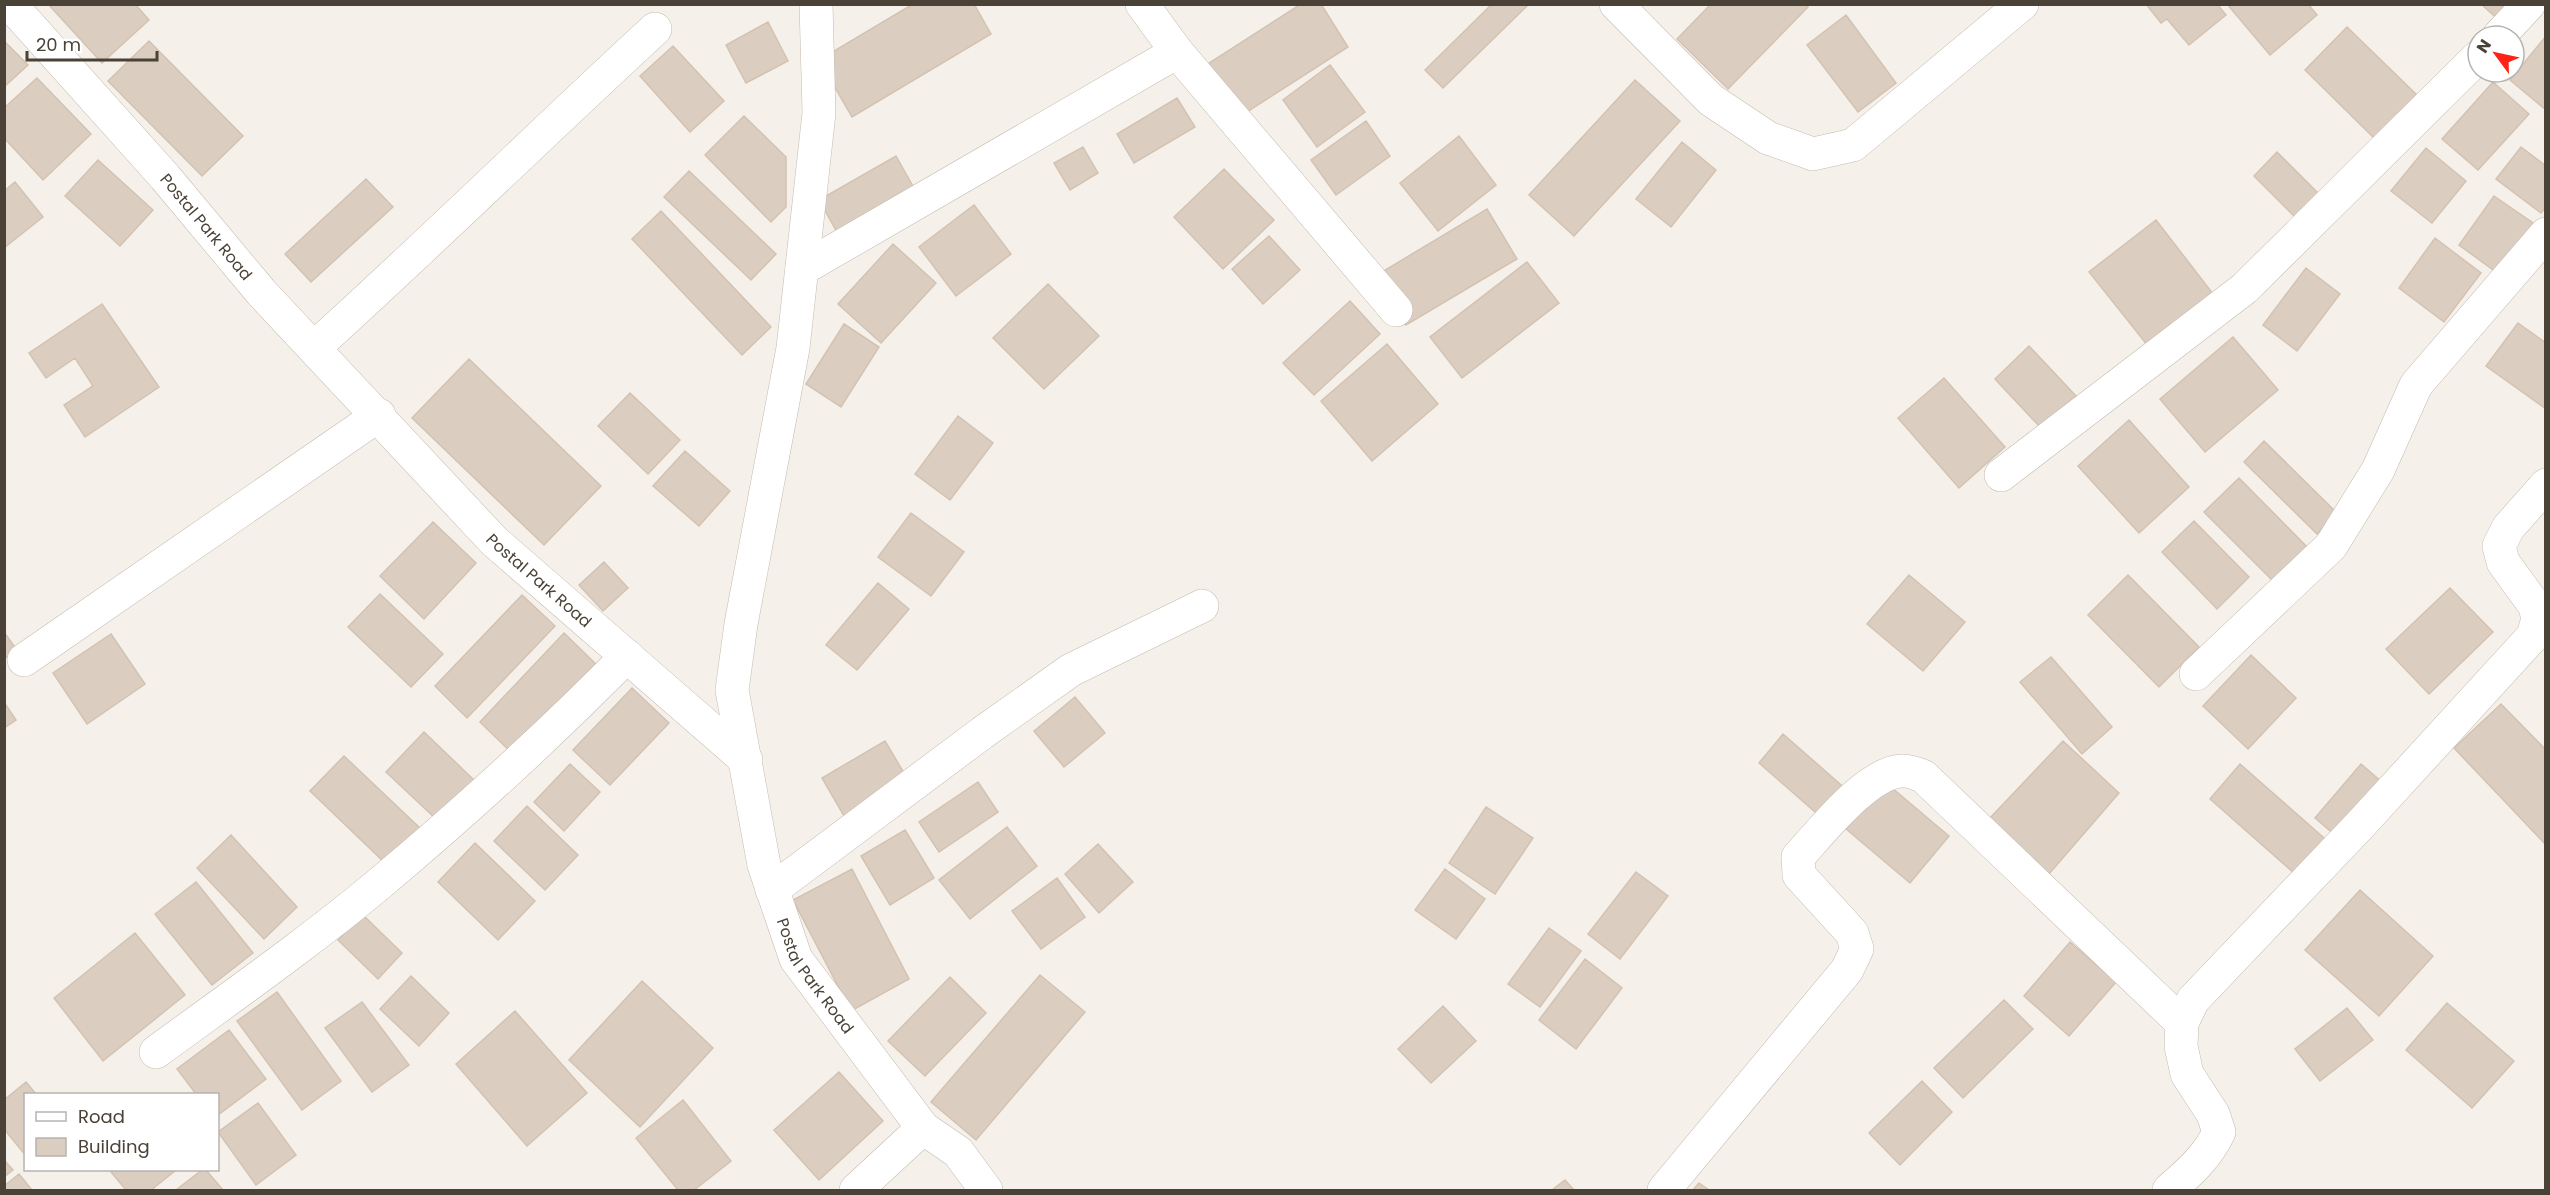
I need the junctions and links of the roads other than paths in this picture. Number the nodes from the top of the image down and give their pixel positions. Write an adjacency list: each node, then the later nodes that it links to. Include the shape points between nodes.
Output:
1 (10, 4): 14 (street, Postal Park Road)
2 (816, 4): 12 (street, via 819,113)
3 (1142, 4): 9 (street)
4 (1616, 4): 5 (street, via 1711,100 1768,138 1813,154 1853,145)
5 (2022, 4)
6 (2529, 4): 7 (street)
7 (2510, 24)
8 (655, 29): 14 (street)
9 (1177, 52): 12 (street); 13 (street)
10 (2466, 69): 16 (street, via 2245,288)
11 (2546, 234): 21 (street, via 2416,385 2378,470 2331,546)
12 (802, 269): 22 (street, via 793,348 732,690)
13 (1396, 310)
14 (314, 348): 15 (street, Postal Park Road)
15 (379, 415): 19 (street, Postal Park Road, via 495,541); 20 (street)
16 (2001, 475)
17 (2546, 485): 24 (street, via 2508,528 2499,546 2503,562 2535,606 2538,620 2533,636 2193,1000)
18 (1202, 606): 23 (street, via 1071,670)
19 (627, 656): 22 (street, Postal Park Road); 25 (street, via 563,721 378,885)
20 (24, 660)
21 (2196, 674)
22 (746, 760): 23 (street, Postal Park Road)
23 (772, 890): 26 (street, Postal Park Road, via 796,959)
24 (2182, 1023): 29 (street, via 1923,776 1902,771 1883,775 1847,803 1798,857 1799,875 1852,933 1857,950 1847,970); 30 (street, via 2181,1046 2187,1074 2213,1114 2219,1132 2190,1172)
25 (156, 1052)
26 (923, 1128): 27 (street); 28 (street, Postal Park Road, via 958,1152)
27 (856, 1191)
28 (987, 1191)
29 (1664, 1191)
30 (2169, 1191)

